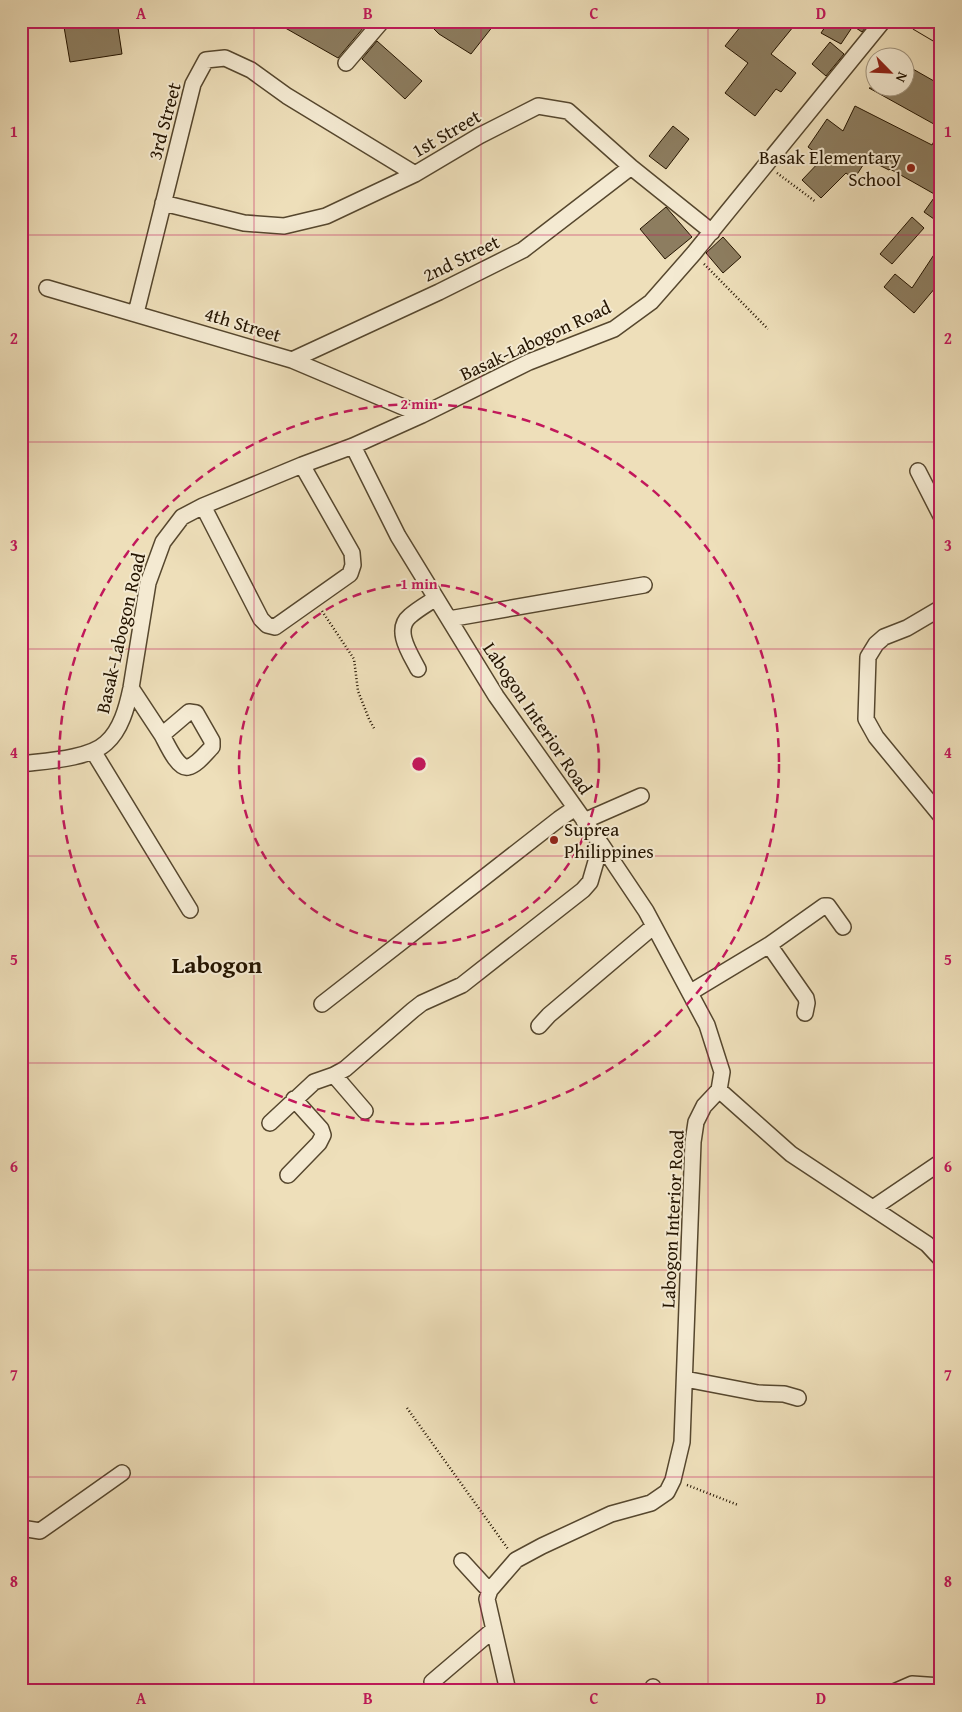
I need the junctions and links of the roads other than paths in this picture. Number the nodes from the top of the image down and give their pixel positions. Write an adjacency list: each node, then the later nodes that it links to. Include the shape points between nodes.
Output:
1 (382, 21): 5 (street)
2 (883, 21): 9 (street, Basak-Labogon Road)
3 (919, 21): 4 (main road)
4 (941, 34)
5 (346, 63)
6 (631, 167): 7 (street, 1st Street, via 568,111 538,106); 9 (street, 1st Street); 12 (street, 2nd Street, via 524,250)
7 (415, 174): 8 (street, 1st Street, via 326,216 284,226 244,223); 8 (street, 3rd Street, via 287,96 251,70 225,58 206,60 193,84)
8 (164, 202): 11 (street, 3rd Street)
9 (712, 232): 13 (street, Basak-Labogon Road, via 651,302 614,329 528,362)
10 (47, 288): 11 (street, 4th Street)
11 (136, 313): 12 (street, 4th Street)
12 (292, 360): 13 (street, 4th Street)
13 (422, 415): 14 (street, Basak-Labogon Road)
14 (354, 446): 15 (street, Basak-Labogon Road); 20 (street, Labogon Interior Road, via 398,536)
15 (302, 465): 17 (street, Basak-Labogon Road); 17 (street, via 352,553 353,565 350,574 275,627 261,619)
16 (918, 471): 18 (street)
17 (203, 506): 24 (street, Basak-Labogon Road, via 182,517 163,542 148,583)
18 (941, 516)
19 (644, 584): 22 (street)
20 (436, 598): 22 (street, Labogon Interior Road); 23 (street, via 408,617 404,627 403,640)
21 (941, 608): 30 (street, via 876,644 868,658 866,719 876,737)
22 (449, 619): 29 (street, Labogon Interior Road, via 496,696)
23 (418, 669)
24 (131, 688): 25 (street); 26 (street, Basak-Labogon Road, via 120,724 106,744)
25 (162, 735)
26 (93, 751): 27 (street, Basak-Labogon Road, via 83,756); 32 (street)
27 (21, 764)
28 (641, 796): 29 (street)
29 (580, 815): 31 (street, Labogon Interior Road); 37 (street, via 559,819)
30 (941, 816)
31 (601, 844): 33 (street, Labogon Interior Road); 40 (street, via 590,882 583,890 462,985 422,1003)
32 (190, 910)
33 (654, 926): 36 (street, Labogon Interior Road); 39 (street)
34 (843, 927): 35 (street, via 828,906 824,906)
35 (768, 945): 36 (street); 38 (street, via 806,998)
36 (691, 992): 41 (street, Labogon Interior Road, via 707,1025 722,1072)
37 (322, 1004)
38 (804, 1013)
39 (539, 1026)
40 (334, 1075): 42 (street, via 314,1082); 43 (street)
41 (719, 1090): 47 (street, via 791,1154); 50 (street, Labogon Interior Road, via 704,1106 696,1122 693,1142)
42 (294, 1099): 44 (street); 46 (street, via 323,1135)
43 (365, 1111)
44 (270, 1123)
45 (941, 1162): 47 (street)
46 (288, 1175)
47 (873, 1208): 48 (street)
48 (934, 1242): 49 (street)
49 (941, 1259)
50 (685, 1379): 51 (street); 55 (street, Labogon Interior Road, via 682,1442 674,1480 667,1492 651,1503 611,1514 516,1560)
51 (798, 1398)
52 (122, 1473): 53 (street, via 40,1530)
53 (21, 1528)
54 (462, 1561): 55 (street)
55 (490, 1590): 56 (street, via 487,1599)
56 (493, 1630): 57 (street); 59 (street)
57 (432, 1682)
58 (941, 1686): 60 (street, via 912,1684)
59 (503, 1688)
60 (896, 1691)

